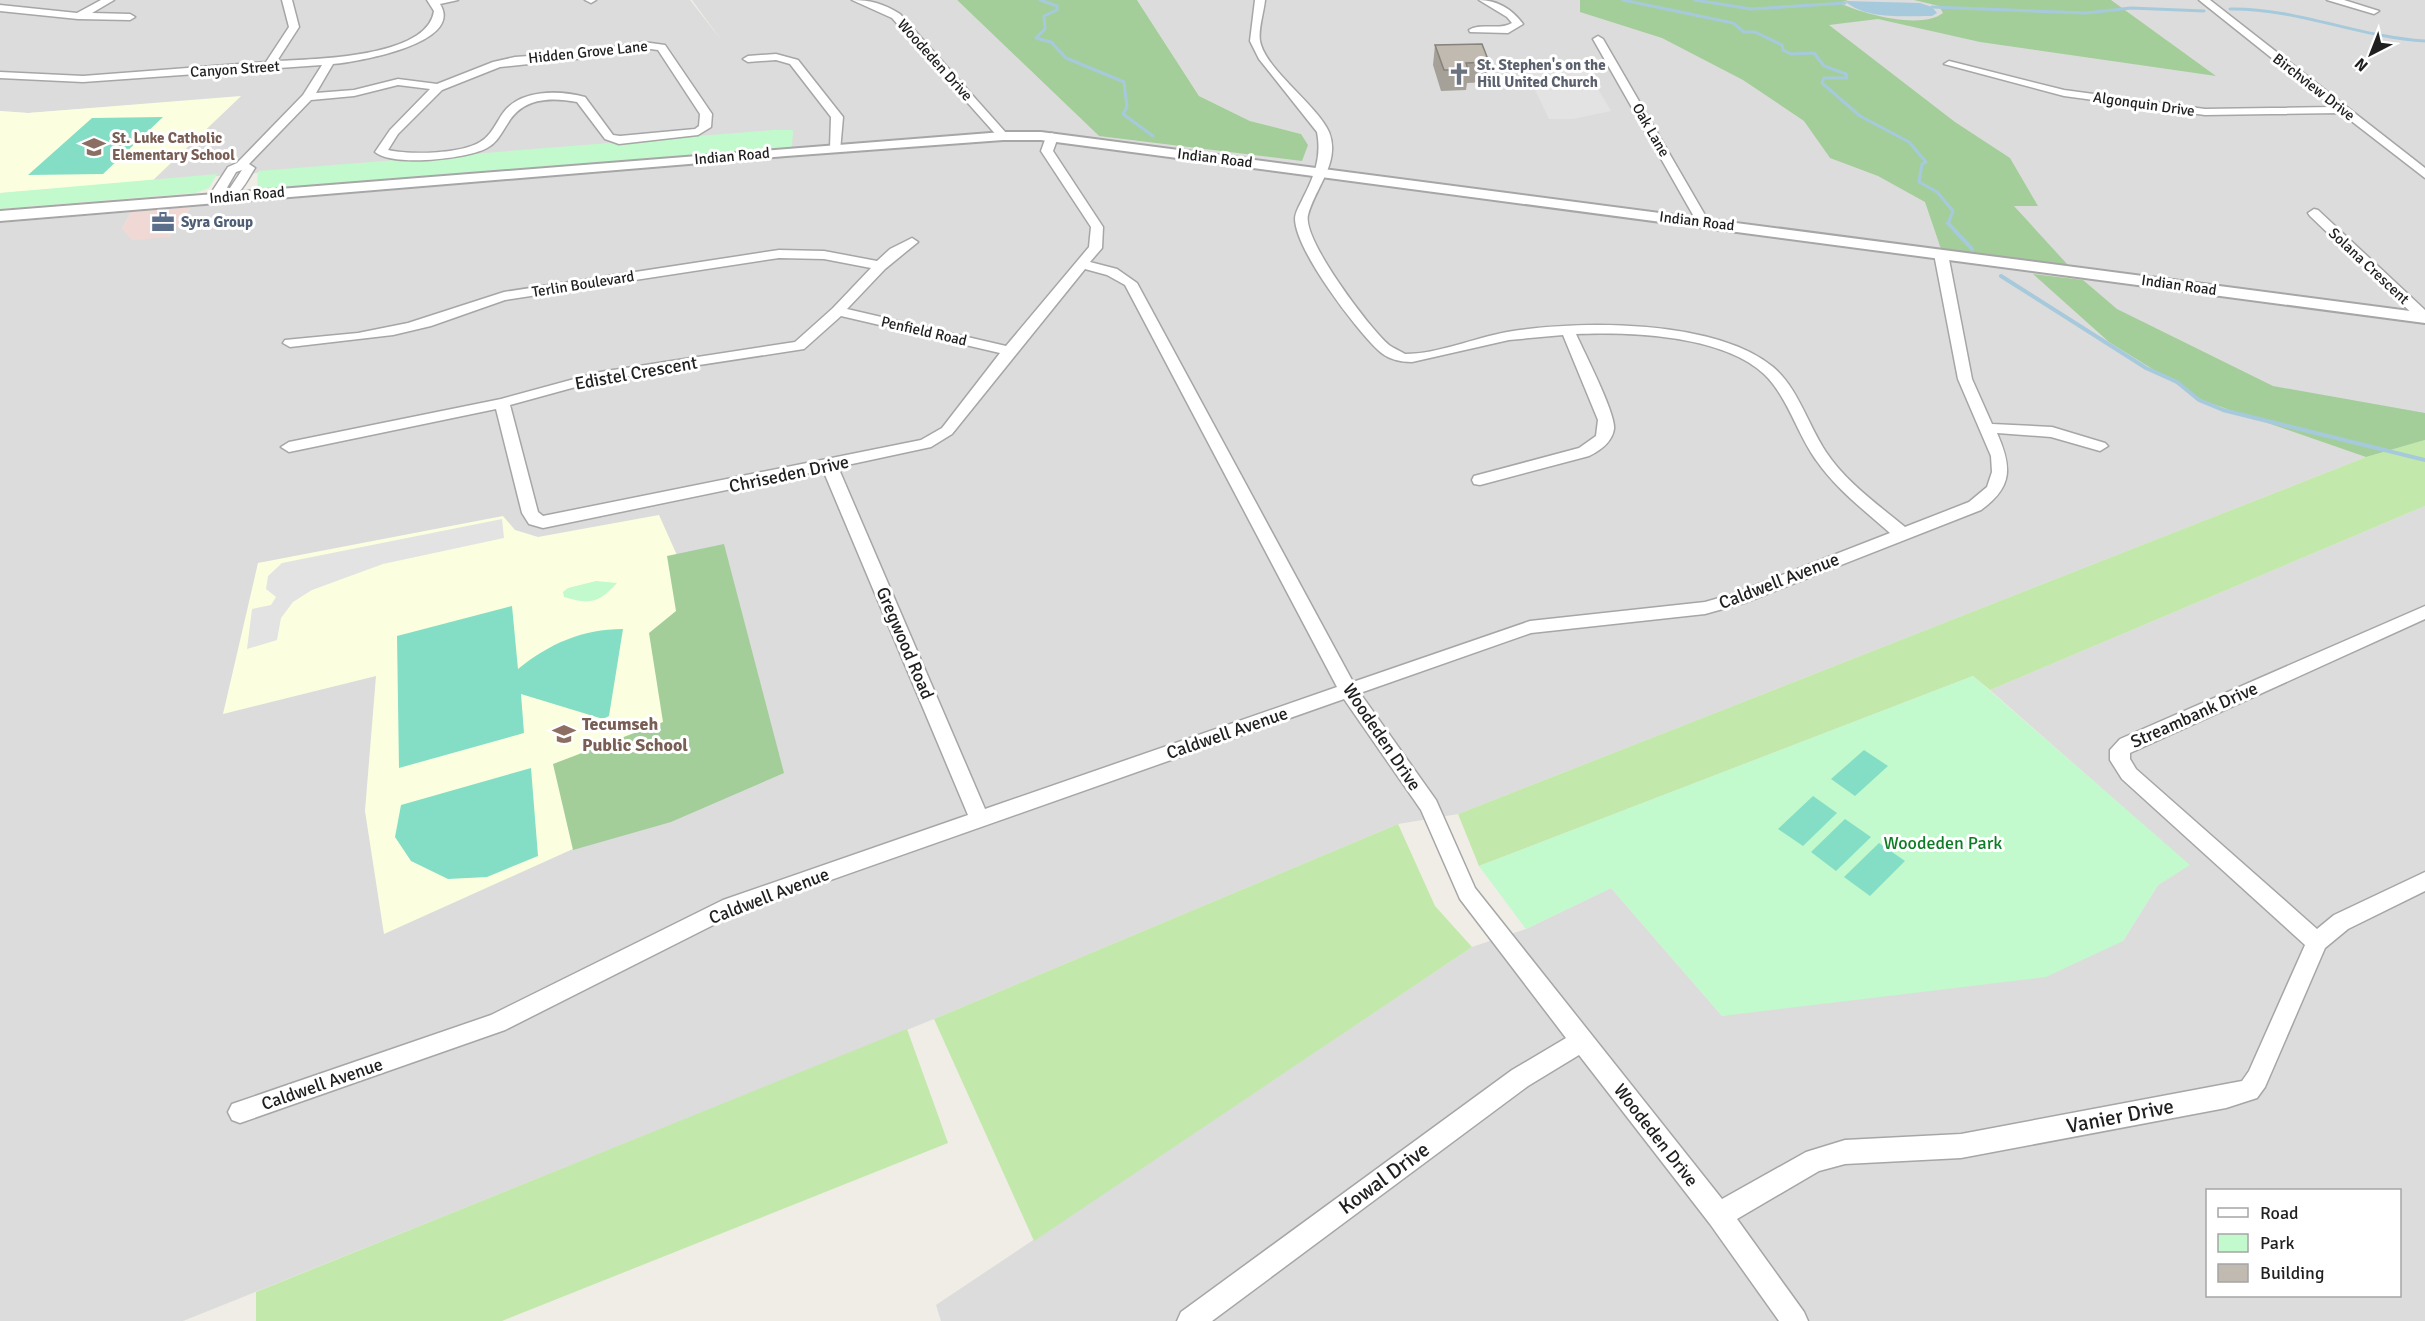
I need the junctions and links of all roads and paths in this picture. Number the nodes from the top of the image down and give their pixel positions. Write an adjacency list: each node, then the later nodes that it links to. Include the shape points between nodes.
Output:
1 (109, 0): 12 (street)
2 (287, 0): 19 (street, via 294,27)
3 (453, 0): 9 (street)
4 (856, 0): 24 (street, Woodeden Drive, via 896,16)
5 (1260, 0): 27 (street, via 1255,41 1263,57 1323,132 1326,151)
6 (1484, 0): 14 (street, via 1511,15 1518,24 1508,30)
7 (2204, 0): 23 (street, Birchview Drive)
8 (2332, 0): 11 (street)
9 (435, 1): 17 (street, Canyon Street, via 438,20 416,39 380,53)
10 (0, 9): 12 (street)
11 (2374, 11)
12 (78, 16): 13 (street)
13 (130, 17)
14 (1474, 30)
15 (1599, 39): 32 (street, Oak Lane)
16 (748, 59): 26 (street, via 776,57 794,62 837,117)
17 (328, 62): 19 (street, Canyon Street); 22 (street)
18 (1949, 64): 23 (street, Algonquin Drive, via 2064,93 2205,112)
19 (269, 66): 20 (street, Canyon Street, via 62,80)
20 (0, 75)
21 (438, 88): 21 (street, Hidden Grove Lane, via 394,132 381,152 397,157 474,150 488,143 515,106 530,100 571,96 581,99 609,137 619,140 698,132 705,127 706,120 706,114 661,47 655,45 515,60); 22 (street, via 398,82 354,93)
22 (308, 97): 29 (street, via 241,166 249,168 236,189)
23 (2343, 110): 28 (street, Birchview Drive)
24 (1003, 136): 25 (street, Indian Road); 26 (street, Indian Road)
25 (1052, 136): 27 (street, Indian Road); 35 (street, via 1047,151 1096,227 1095,248)
26 (836, 148): 29 (street, Indian Road)
27 (1321, 172): 32 (street, Indian Road); 39 (street, via 1301,216 1308,249 1384,348 1402,358 1412,358 1523,334)
28 (2425, 174)
29 (221, 197): 31 (street, Indian Road)
30 (2314, 213): 38 (street, Solana Crescent)
31 (0, 216)
32 (1703, 222): 34 (street, Indian Road)
33 (912, 242): 36 (street, Edistel Crescent)
34 (1941, 254): 38 (street, Indian Road); 43 (street, Caldwell Avenue, via 1965,379)
35 (1083, 264): 41 (street, Chriseden Drive); 50 (street, Woodeden Drive, via 1112,272 1130,283)
36 (880, 266): 37 (street, Edistel Crescent); 40 (street, Terlin Boulevard, via 824,255 778,254 504,296 424,324 324,342)
37 (838, 311): 41 (street, Penfield Road); 42 (street, Edistel Crescent, via 808,340 784,350 600,376)
38 (2425, 318)
39 (1568, 331): 47 (street, via 1606,420 1604,438 1584,452); 48 (street, via 1614,330 1702,340 1750,358 1778,381 1822,457 1847,488)
40 (290, 344)
41 (1009, 351): 46 (street, Chriseden Drive, via 938,439)
42 (502, 403): 45 (street, Edistel Crescent); 46 (street, Chriseden Drive, via 530,513 543,522)
43 (1986, 428): 44 (street, via 2052,432); 48 (street, Caldwell Avenue, via 1999,456 1998,485 1975,506)
44 (2100, 446)
45 (289, 447)
46 (830, 465): 51 (street, Gregwood Road)
47 (1480, 480)
48 (1902, 534): 50 (street, Caldwell Avenue, via 1738,599 1705,608 1530,627)
49 (2425, 612): 53 (street, Streambank Drive, via 2120,750 2120,760 2129,774)
50 (1348, 690): 51 (street, Caldwell Avenue); 54 (street, Woodeden Drive, via 1429,806 1467,893)
51 (980, 820): 55 (street, Caldwell Avenue, via 730,906 497,1023)
52 (2425, 881): 53 (street, Vanier Drive, via 2340,922)
53 (2317, 942): 56 (street, Vanier Drive, via 2258,1079 2249,1090 1961,1146 1845,1152 1814,1160)
54 (1582, 1041): 56 (street, Woodeden Drive); 57 (street, Kowal Drive, via 1520,1078)
55 (240, 1112)
56 (1719, 1215): 58 (street, Woodeden Drive)
57 (1190, 1321)
58 (1795, 1321)

